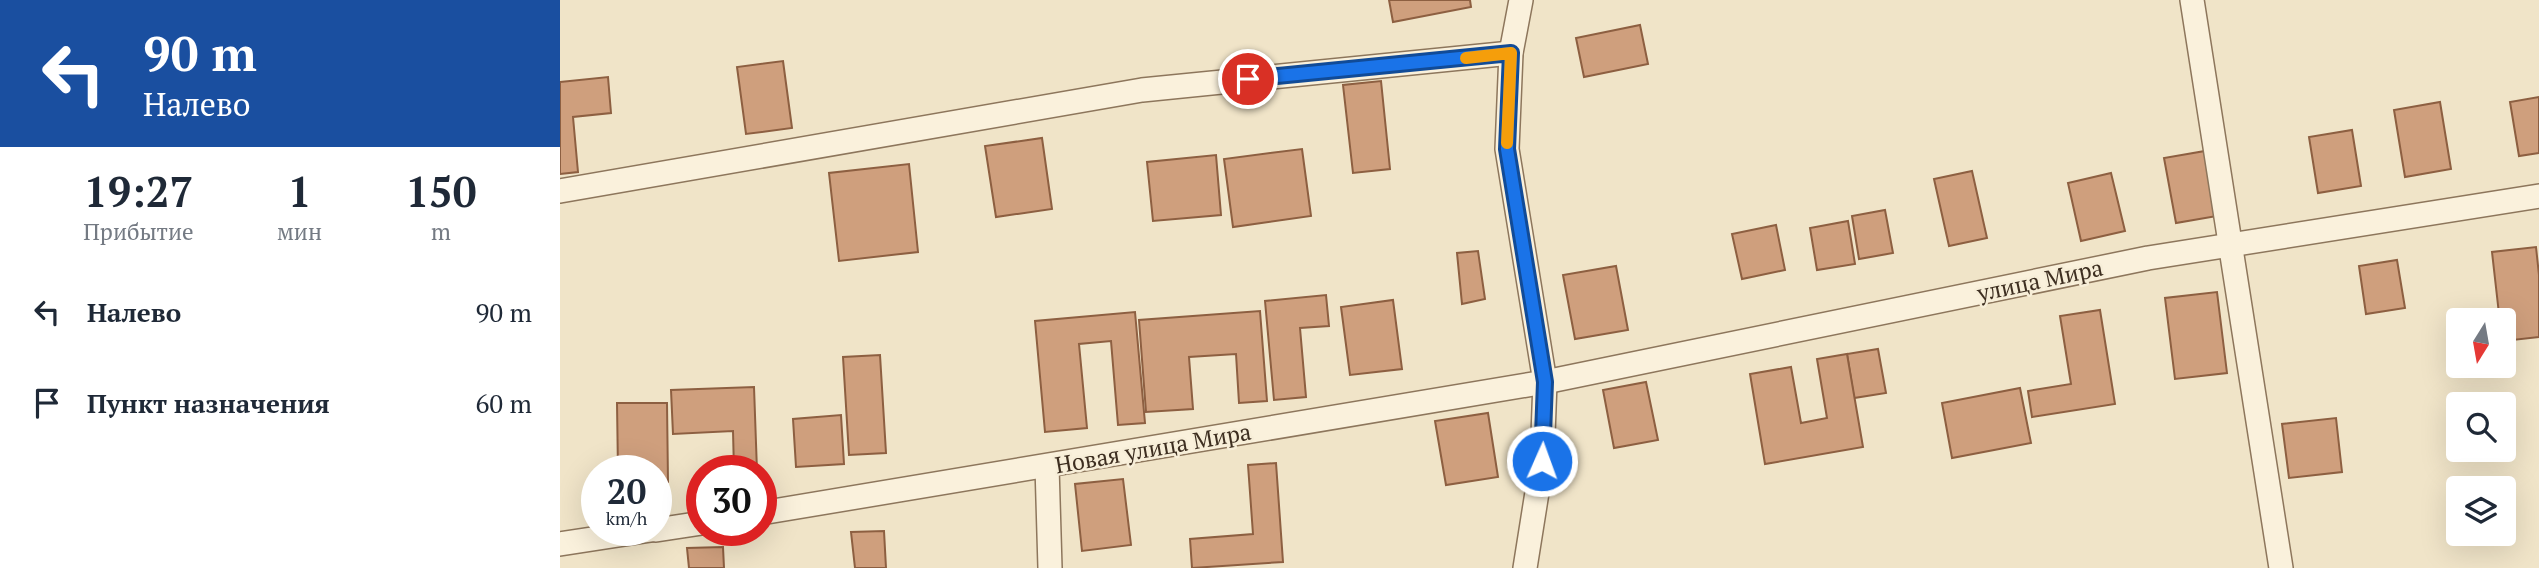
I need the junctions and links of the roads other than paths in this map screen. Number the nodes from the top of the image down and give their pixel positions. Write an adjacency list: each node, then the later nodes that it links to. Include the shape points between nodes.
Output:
1 (1521, 0): 3 (street)
2 (2192, 0): 6 (street)
3 (1511, 53): 4 (street, via 1142,90); 7 (street, via 1507,149)
4 (560, 191)
5 (2539, 196): 6 (street, улица Мира)
6 (2229, 245): 7 (street, улица Мира); 14 (street)
7 (1545, 382): 8 (street, Новая улица Мира); 13 (street, via 1542,461)
8 (1047, 466): 9 (street, Новая улица Мира); 12 (street)
9 (777, 510)
10 (581, 541): 11 (street)
11 (560, 544)
12 (1050, 568)
13 (1525, 568)
14 (2281, 568)

